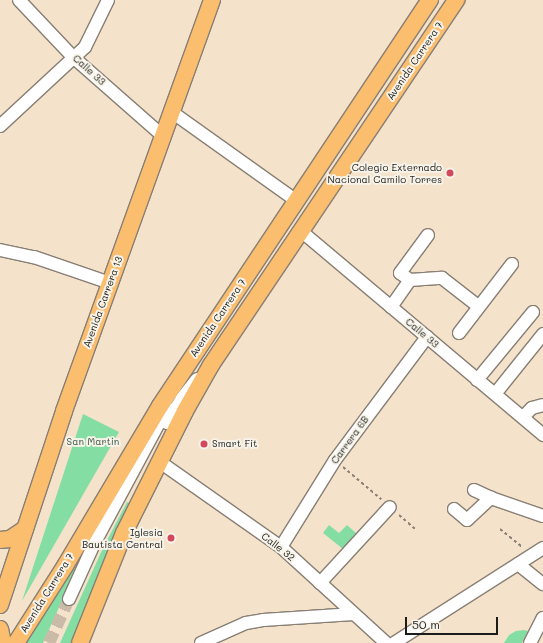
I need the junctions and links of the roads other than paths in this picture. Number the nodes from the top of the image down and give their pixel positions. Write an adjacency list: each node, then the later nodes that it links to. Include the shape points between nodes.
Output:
1 (19, 0): 6 (street, Calle 33)
2 (108, 0): 6 (street, via 85,47)
3 (212, 0): 7 (main road, Avenida Carrera 13)
4 (430, 0): 10 (main road, Avenida Carrera 7, via 364,96)
5 (456, 0): 11 (main road, Avenida Carrera 7)
6 (73, 56): 8 (street); 9 (street, Calle 33)
7 (172, 112): 9 (main road, Avenida Carrera 13); 10 (street)
8 (0, 126)
9 (163, 136): 16 (main road, Avenida Carrera 13)
10 (297, 201): 23 (main road, Avenida Carrera 7)
11 (301, 231): 18 (street, Calle 33); 24 (main road, Avenida Carrera 7)
12 (428, 235): 15 (street, via 400,273)
13 (0, 250): 16 (street, via 34,257)
14 (512, 264): 17 (street)
15 (410, 280): 17 (street, via 442,278); 18 (street)
16 (110, 282): 36 (main road, Avenida Carrera 13)
17 (478, 306): 20 (street)
18 (391, 307): 22 (street, Calle 33)
19 (533, 312): 25 (street)
20 (459, 333)
21 (543, 334): 26 (street)
22 (427, 337): 25 (street, Calle 33); 38 (street, Carrera 6B, via 335,460)
23 (194, 353): 24 (street, via 93,546 72,601 134,480 182,398); 48 (main road, Avenida Carrera 7)
24 (211, 365): 30 (main road, Avenida Carrera 7)
25 (477, 380): 26 (street, Calle 33)
26 (495, 394): 28 (street, Calle 33)
27 (543, 405): 28 (street, via 528,410)
28 (523, 417): 29 (street, Calle 33)
29 (543, 435)
30 (160, 462): 38 (street, Calle 32); 49 (main road, Avenida Carrera 7, via 118,547)
31 (474, 490): 32 (street)
32 (491, 498): 34 (street, via 467,520); 35 (street)
33 (390, 507): 41 (street)
34 (454, 509)
35 (543, 516)
36 (25, 529): 37 (main road, via 10,539); 43 (main road, Avenida Carrera 13)
37 (0, 540)
38 (280, 547): 41 (street, Calle 32)
39 (543, 548): 40 (street)
40 (518, 564): 42 (street); 52 (street)
41 (320, 583): 44 (street, Calle 32)
42 (543, 584)
43 (0, 605)
44 (354, 614): 50 (street, via 263,620 241,626); 51 (street, Calle 32)
45 (543, 618): 53 (street)
46 (0, 629): 47 (main road)
47 (3, 643)
48 (16, 643)
49 (80, 643)
50 (201, 643)
51 (386, 643)
52 (394, 643)
53 (530, 643)

